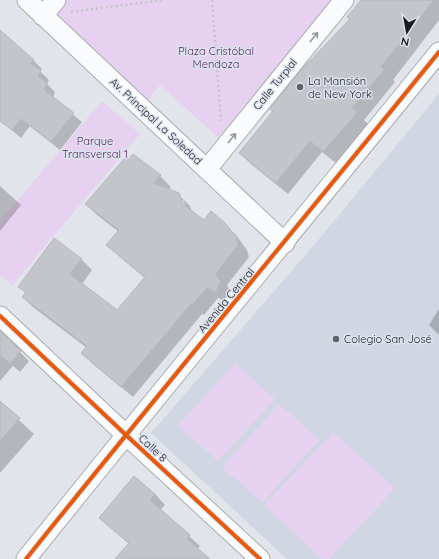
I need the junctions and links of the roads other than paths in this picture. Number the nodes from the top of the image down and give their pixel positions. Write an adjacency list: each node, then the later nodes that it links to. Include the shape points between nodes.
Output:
1 (28, 0): 4 (street, Av. Principal La Soledad)
2 (56, 0): 4 (street)
3 (344, 0): 6 (street, Calle Turpial, one-way to 3)
4 (43, 16): 6 (street, Av. Principal La Soledad)
5 (439, 52): 7 (street, Avenida Central)
6 (207, 168): 7 (street, Av. Principal La Soledad)
7 (284, 242): 9 (street, Avenida Central)
8 (0, 316): 9 (street, Calle 8)
9 (126, 435): 10 (street, Avenida Central); 11 (street, Calle 8)
10 (26, 559)
11 (260, 559)

